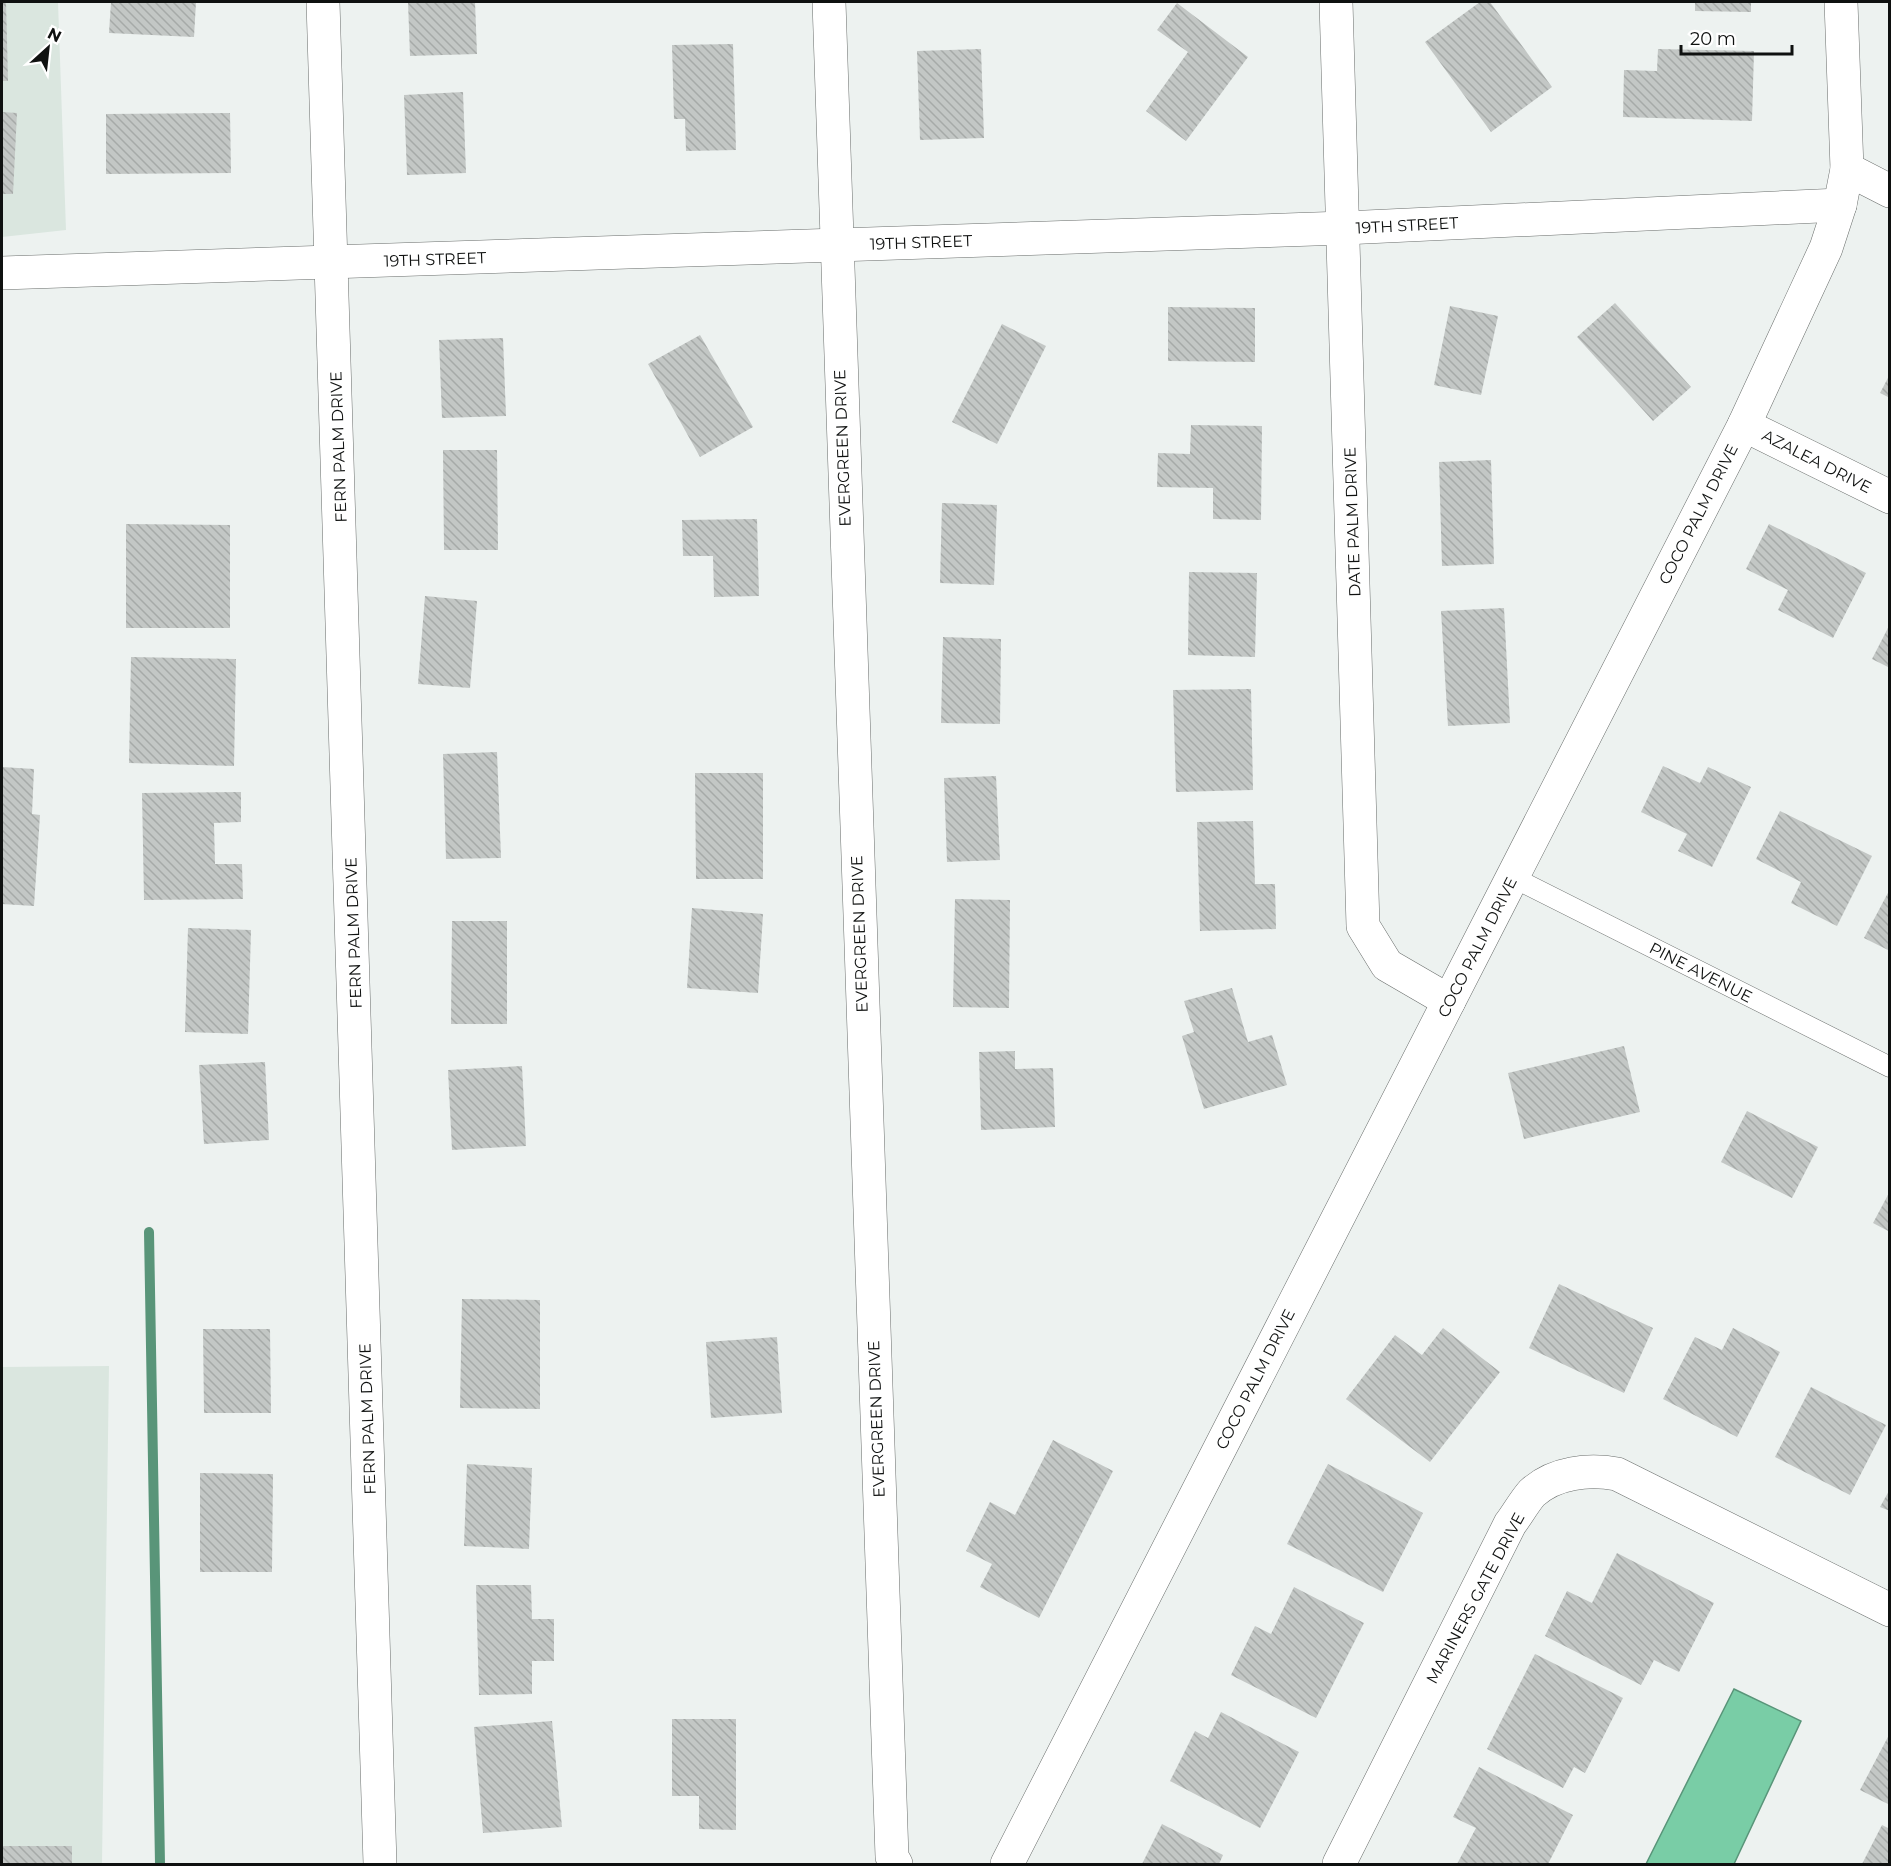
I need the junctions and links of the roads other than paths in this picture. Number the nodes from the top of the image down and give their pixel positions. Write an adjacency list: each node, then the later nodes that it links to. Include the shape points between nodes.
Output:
1 (323, 2): 10 (street, FERN PALM DRIVE)
2 (829, 2): 9 (street, EVERGREEN DRIVE)
3 (1336, 2): 8 (street, DATE PALM DRIVE)
4 (1841, 2): 5 (street, COCO PALM DRIVE)
5 (1847, 169): 6 (street); 7 (street, COCO PALM DRIVE)
6 (1890, 191)
7 (1840, 205): 8 (street, 19TH STREET); 12 (street, COCO PALM DRIVE, via 1826,248)
8 (1344, 228): 9 (street, 19TH STREET); 15 (street, DATE PALM DRIVE, via 1363,926 1387,965)
9 (835, 244): 10 (street, 19TH STREET); 19 (street, EVERGREEN DRIVE, via 890,1821)
10 (333, 262): 11 (street, 19TH STREET); 18 (street, FERN PALM DRIVE)
11 (2, 273)
12 (1744, 424): 13 (street, AZALEA DRIVE); 14 (street, COCO PALM DRIVE)
13 (1890, 497)
14 (1512, 877): 15 (street, COCO PALM DRIVE); 16 (lane, PINE AVENUE)
15 (1449, 1001): 20 (street, COCO PALM DRIVE)
16 (1890, 1067)
17 (1890, 1610): 21 (street, MARINERS GATE DRIVE, via 1617,1474 1563,1474 1533,1493 1510,1524)
18 (380, 1864)
19 (896, 1864)
20 (1007, 1864)
21 (1339, 1864)

